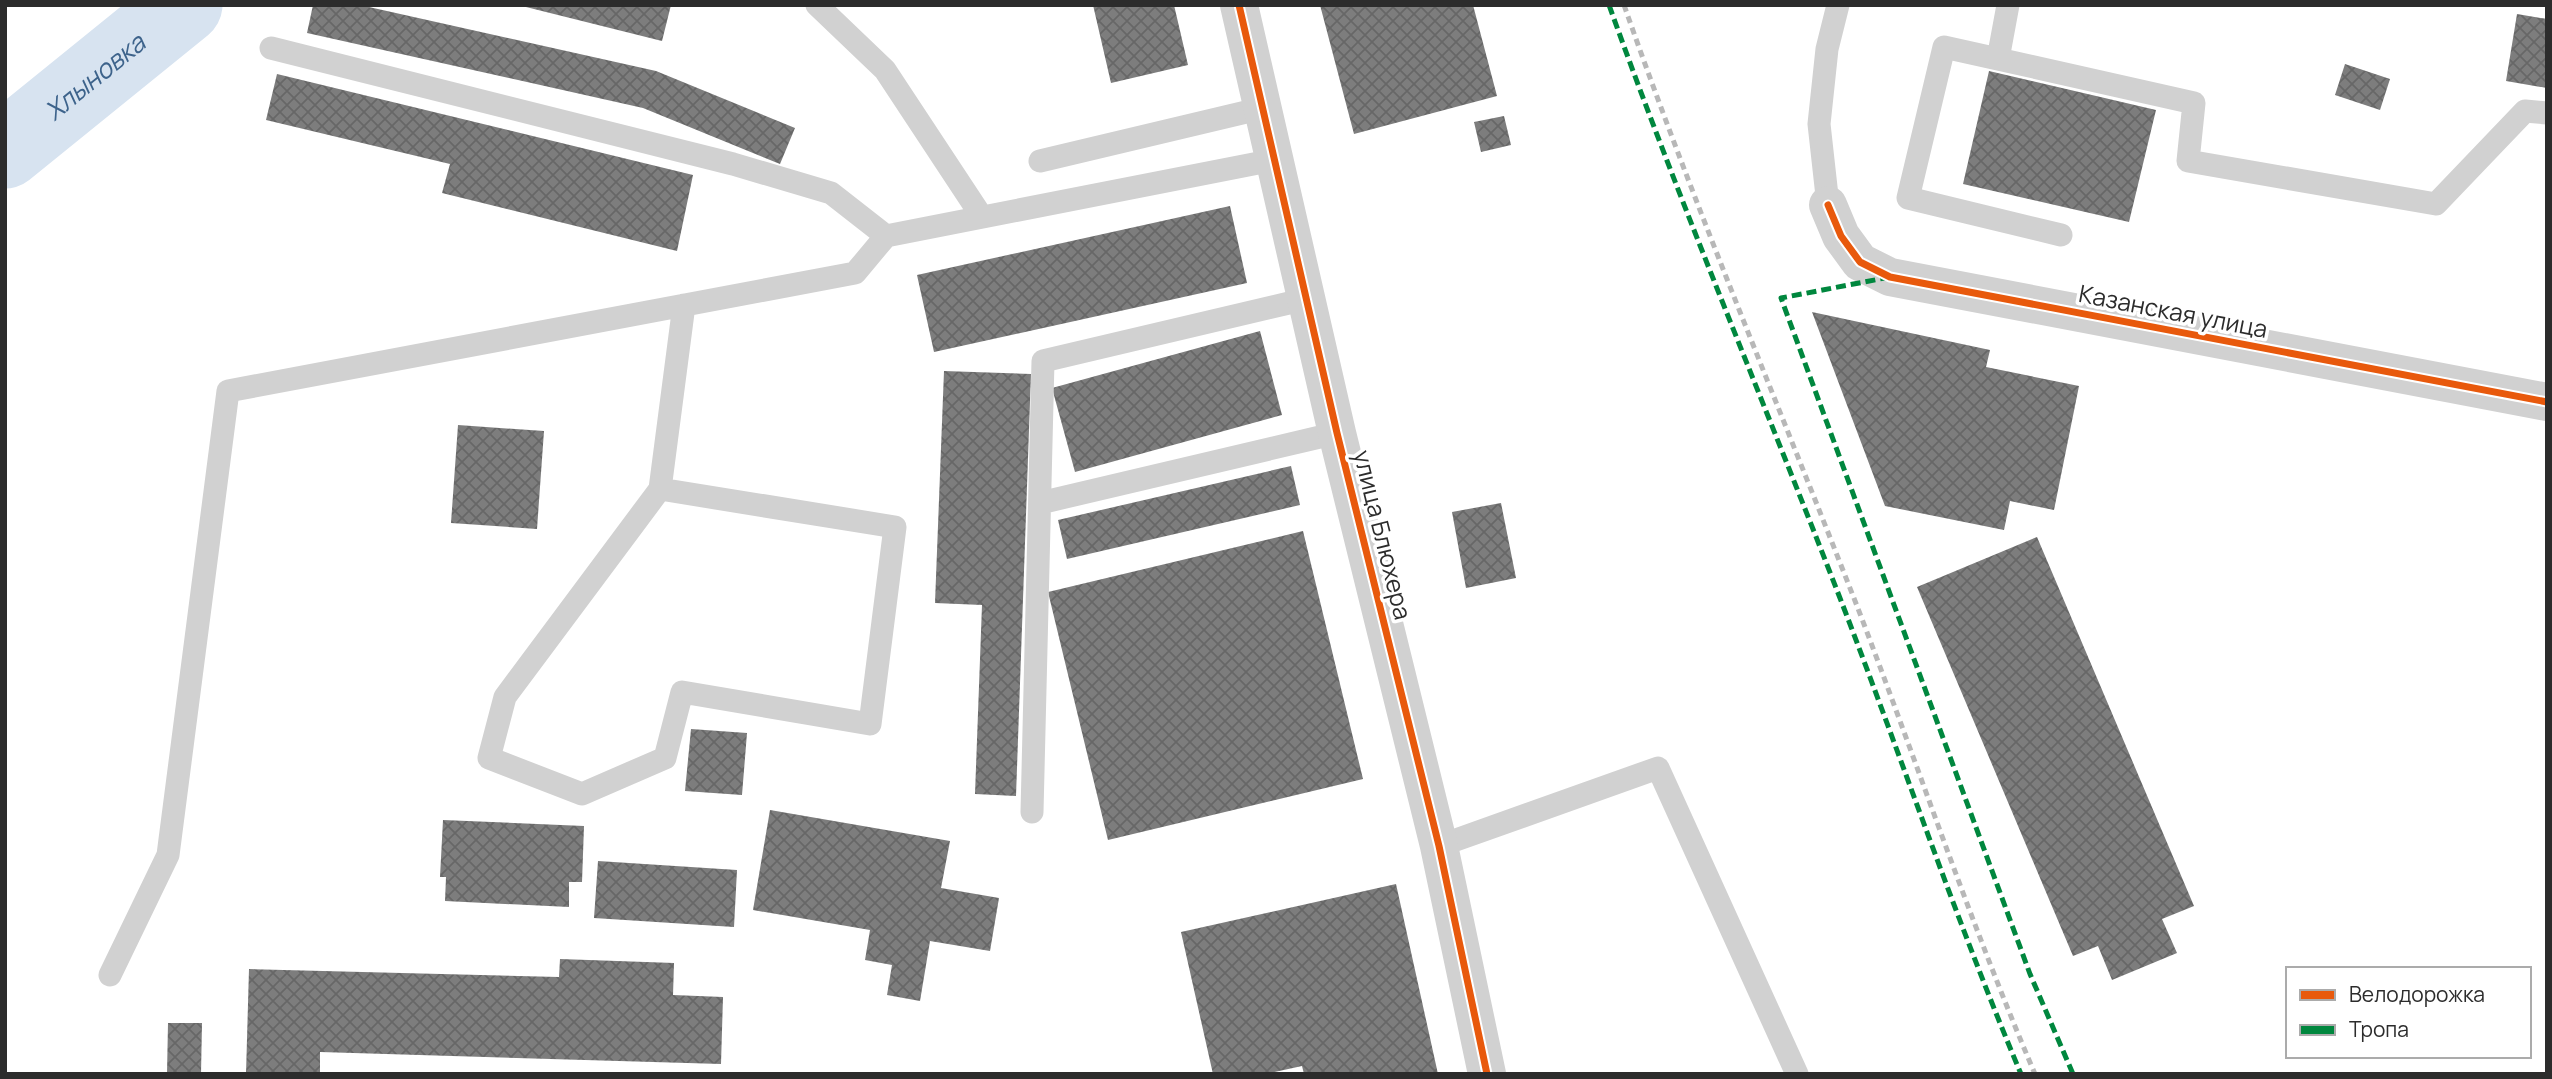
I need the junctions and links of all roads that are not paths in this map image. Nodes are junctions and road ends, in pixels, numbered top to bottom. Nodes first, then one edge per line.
1 (817, 5) edge
2 (1239, 5) edge
3 (1838, 5) edge
4 (2008, 5) edge
5 (271, 48) dead end
6 (1998, 59) junction
7 (1263, 108) junction
8 (2547, 113) edge
9 (1274, 160) junction
10 (1040, 161) dead end
11 (1828, 205) joint
12 (982, 217) junction
13 (2061, 235) dead end
14 (886, 236) junction
15 (1306, 299) junction
16 (684, 305) junction
17 (2547, 402) edge
18 (1337, 433) junction
19 (660, 489) junction
20 (1040, 503) junction
21 (1032, 813) dead end
22 (1439, 846) junction
23 (110, 975) dead end
24 (1487, 1074) edge
25 (1797, 1074) edge

1 - 12 lane
2 - 7 street, улица Блюхера
3 - 11 lane
4 - 6 lane
5 - 14 lane
6 - 8 lane
6 - 13 lane
7 - 9 street, улица Блюхера
7 - 10 lane
9 - 12 lane
9 - 15 street, улица Блюхера
11 - 17 street, Казанская улица
12 - 14 lane
14 - 16 lane
15 - 18 street, улица Блюхера
15 - 20 lane
16 - 19 lane
16 - 23 lane
18 - 20 lane
18 - 22 street, улица Блюхера
19 - 19 lane
20 - 21 lane
22 - 24 street, улица Блюхера
22 - 25 lane

